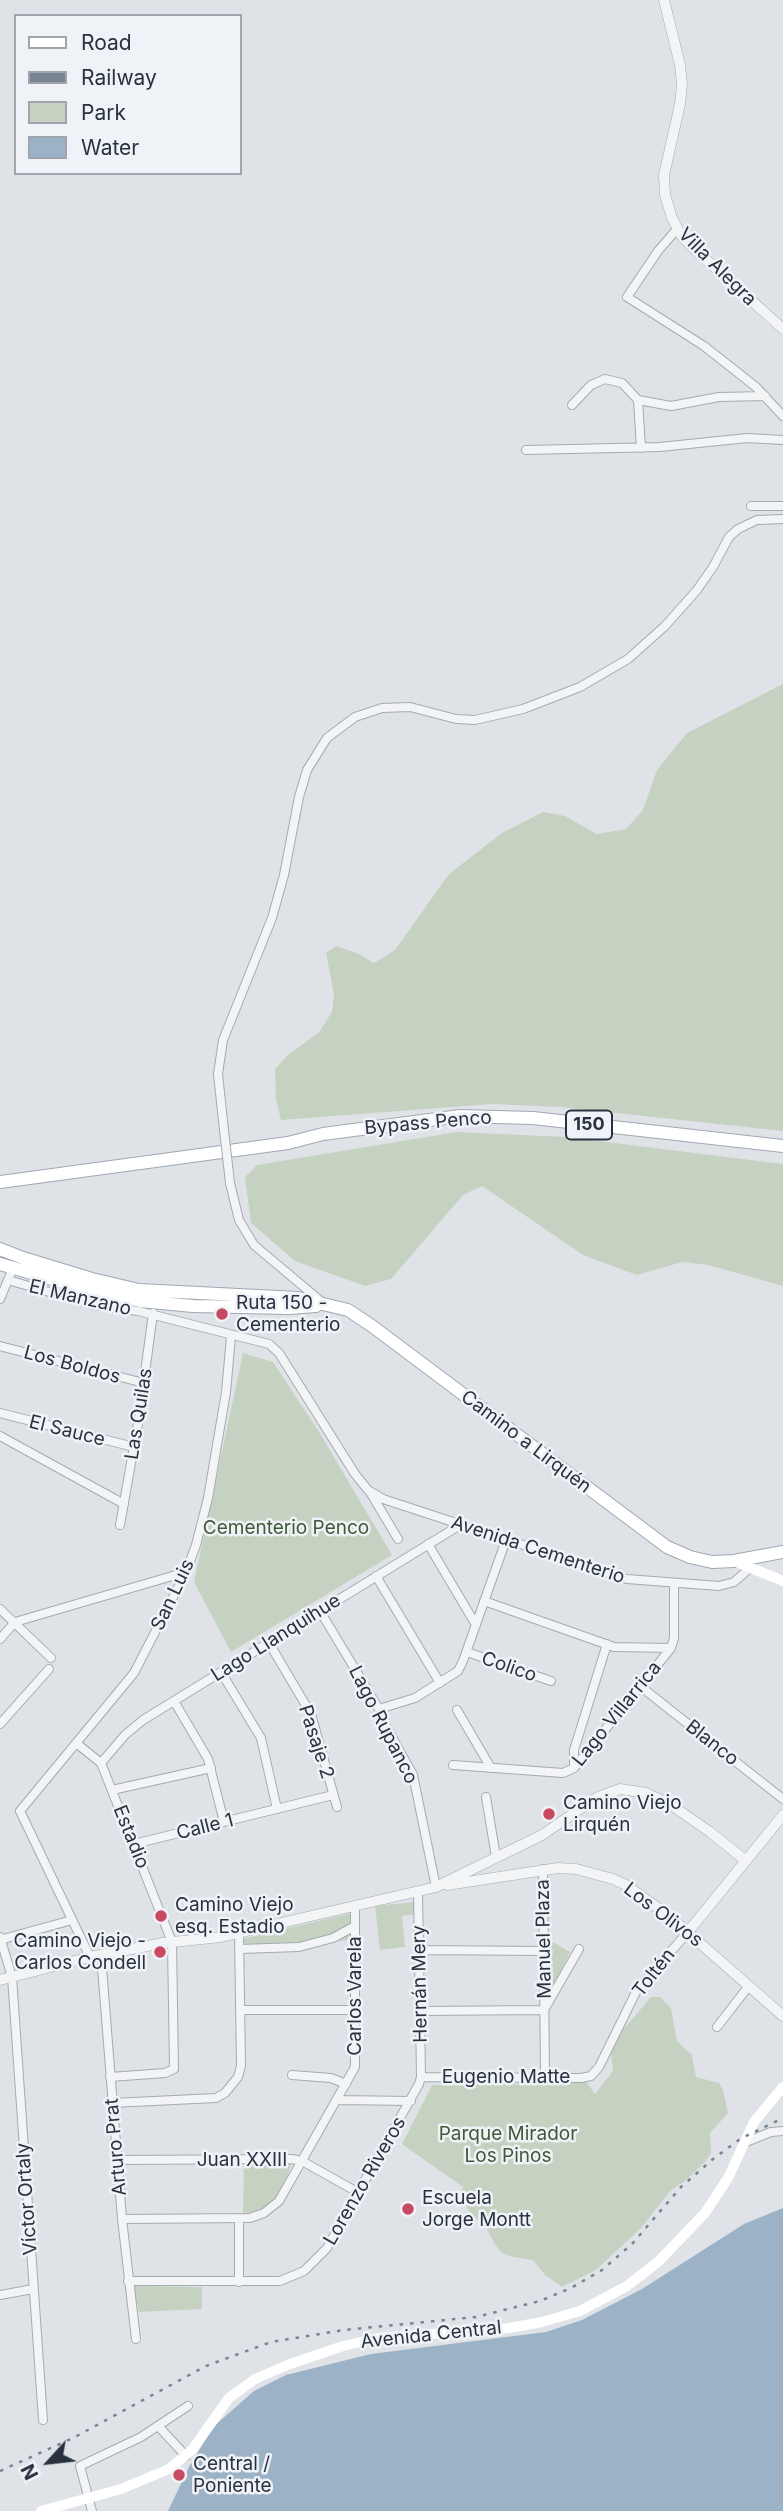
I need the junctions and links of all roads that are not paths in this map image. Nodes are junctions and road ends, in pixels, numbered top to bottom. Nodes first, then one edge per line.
1 (664, 0) edge
2 (677, 229) junction
3 (783, 329) edge
4 (765, 396) junction
5 (638, 400) junction
6 (572, 405) dead end
7 (783, 416) edge
8 (783, 440) edge
9 (641, 448) junction
10 (526, 450) dead end
11 (751, 506) dead end
12 (783, 506) edge
13 (783, 519) edge
14 (323, 1134) junction
15 (783, 1146) edge
16 (0, 1175) edge
17 (0, 1182) edge
18 (0, 1249) edge
19 (0, 1264) edge
20 (11, 1274) junction
21 (0, 1299) edge
22 (324, 1304) junction
23 (154, 1309) junction
24 (232, 1336) junction
25 (0, 1346) edge
26 (144, 1383) junction
27 (0, 1413) edge
28 (0, 1436) edge
29 (134, 1447) junction
30 (368, 1490) junction
31 (124, 1504) junction
32 (460, 1524) junction
33 (120, 1525) dead end
34 (398, 1539) dead end
35 (506, 1540) junction
36 (428, 1544) junction
37 (783, 1552) edge
38 (734, 1562) junction
39 (750, 1567) junction
40 (186, 1573) junction
41 (376, 1577) junction
42 (783, 1581) edge
43 (674, 1584) junction
44 (484, 1601) junction
45 (0, 1608) edge
46 (320, 1611) junction
47 (15, 1622) junction
48 (476, 1625) junction
49 (0, 1639) edge
50 (269, 1643) junction
51 (607, 1644) junction
52 (670, 1648) junction
53 (467, 1652) junction
54 (51, 1658) dead end
55 (49, 1670) dead end
56 (221, 1672) junction
57 (551, 1681) dead end
58 (440, 1683) junction
59 (640, 1686) junction
60 (174, 1701) junction
61 (0, 1709) edge
62 (379, 1709) junction
63 (457, 1710) dead end
64 (7, 1716) junction
65 (0, 1724) edge
66 (76, 1743) junction
67 (101, 1763) junction
68 (453, 1766) dead end
69 (211, 1768) junction
70 (491, 1768) junction
71 (575, 1768) junction
72 (112, 1790) junction
73 (333, 1795) junction
74 (485, 1797) dead end
75 (783, 1799) edge
76 (337, 1807) dead end
77 (277, 1809) junction
78 (783, 1815) edge
79 (224, 1822) junction
80 (134, 1844) junction
81 (492, 1859) junction
82 (745, 1860) junction
83 (543, 1869) junction
84 (494, 1876) junction
85 (436, 1887) junction
86 (418, 1891) junction
87 (355, 1906) junction
88 (72, 1920) junction
89 (355, 1926) junction
90 (688, 1932) junction
91 (239, 1933) junction
92 (0, 1939) edge
93 (172, 1942) junction
94 (579, 1949) dead end
95 (240, 1950) junction
96 (420, 1950) junction
97 (544, 1951) junction
98 (96, 1956) junction
99 (12, 1977) junction
100 (0, 1980) edge
101 (748, 1987) junction
102 (240, 2010) junction
103 (355, 2010) junction
104 (544, 2010) junction
105 (420, 2011) junction
106 (783, 2017) edge
107 (717, 2027) dead end
108 (292, 2075) dead end
109 (591, 2076) joint
110 (110, 2077) junction
111 (421, 2077) junction
112 (545, 2077) junction
113 (346, 2084) junction
114 (783, 2087) edge
115 (338, 2100) junction
116 (411, 2101) junction
117 (112, 2103) junction
118 (783, 2131) edge
119 (747, 2138) junction
120 (116, 2160) junction
121 (302, 2161) junction
122 (359, 2193) junction
123 (122, 2218) junction
124 (239, 2218) junction
125 (128, 2281) junction
126 (239, 2282) junction
127 (33, 2289) junction
128 (0, 2295) edge
129 (136, 2339) dead end
130 (188, 2406) dead end
131 (43, 2420) dead end
132 (159, 2427) junction
133 (186, 2456) junction
134 (90, 2505) edge
135 (41, 2511) edge

1 - 2 street, Villa Alegra
2 - 3 street, Villa Alegra
2 - 4 street
4 - 5 street
4 - 7 street
5 - 6 street
5 - 9 street
8 - 9 street
9 - 10 street
11 - 12 street
13 - 22 street, bridge
14 - 15 main road, Bypass Penco / 150
14 - 16 main road, Bypass Penco / 150
14 - 17 main road, Bypass Penco / 150
18 - 22 main road, Camino a Lirquén
19 - 20 main road, Camino a Lirquén
20 - 21 street, El Manzano
20 - 23 main road, Camino a Lirquén
22 - 23 main road, Camino a Lirquén
22 - 38 main road, Camino a Lirquén
23 - 24 street
23 - 26 street, Las Quilas
24 - 30 street
24 - 40 street, San Luis
25 - 26 street, Los Boldos
26 - 29 street, Las Quilas
27 - 29 street, El Sauce
28 - 31 street
29 - 31 street, Las Quilas
30 - 32 street, Avenida Cementerio
30 - 34 street
31 - 33 street, Las Quilas
32 - 35 street, Avenida Cementerio
32 - 36 street, Lago Llanquihue
35 - 43 street, Avenida Cementerio
35 - 44 street
36 - 41 street, Lago Llanquihue
36 - 48 street
37 - 38 main road, Camino a Lirquén
38 - 39 main road
39 - 42 main road
39 - 43 street, Avenida Cementerio
40 - 47 street
40 - 66 street, San Luis
41 - 46 street, Lago Llanquihue
41 - 58 street
43 - 52 street, Lago Villarrica
44 - 48 street
44 - 51 street
45 - 47 street
46 - 50 street, Lago Llanquihue
46 - 62 street, Lago Rupanco
47 - 49 street
47 - 54 street
48 - 53 street
50 - 56 street, Lago Llanquihue
50 - 73 street, Pasaje 2
51 - 52 street
51 - 71 street
52 - 59 street, Lago Villarrica
53 - 57 street, Colico
53 - 58 street
55 - 64 street
56 - 60 street, Lago Llanquihue
56 - 77 street
58 - 62 street
59 - 71 street, Lago Villarrica
59 - 75 street, Blanco
60 - 67 street, Lago Llanquihue
60 - 69 street
61 - 64 street
62 - 85 street, Lago Rupanco
63 - 70 street
64 - 65 street
66 - 67 street, Estadio
66 - 88 street, San Luis
67 - 72 street, Estadio
68 - 70 street, Lago Villarrica
69 - 72 street
69 - 79 street
70 - 71 street, Lago Villarrica
72 - 80 street, Estadio
73 - 76 street, Pasaje 2
73 - 77 street, Calle 1
74 - 81 street
77 - 79 street, Calle 1
78 - 82 street, Toltén
79 - 80 street, Calle 1
80 - 93 street, Estadio
81 - 82 street
81 - 84 street
81 - 85 street
82 - 90 street, Toltén
83 - 84 street, Los Olivos
83 - 90 street, Los Olivos
83 - 97 street, Manuel Plaza
84 - 85 street, Los Olivos
85 - 86 street
86 - 87 street
86 - 96 street, Hernán Mery
87 - 89 street, Carlos Varela
87 - 91 street
88 - 92 street
88 - 98 street
89 - 95 street
89 - 103 street, Carlos Varela
90 - 101 street, Los Olivos
90 - 109 street, Toltén
91 - 93 street
91 - 95 street
92 - 99 street, Víctor Ortaly
93 - 98 street
93 - 110 street
94 - 104 street, Manuel Plaza
95 - 102 street
96 - 97 street
96 - 105 street, Hernán Mery
97 - 104 street, Manuel Plaza
98 - 99 street
98 - 110 street, Arturo Prat
99 - 100 street
99 - 127 street, Víctor Ortaly
101 - 106 street, Los Olivos
101 - 107 street
102 - 103 street
102 - 117 street
103 - 113 street, Carlos Varela
104 - 105 street
104 - 112 street, Manuel Plaza
105 - 111 street, Hernán Mery
108 - 113 street
109 - 112 street, Eugenio Matte
110 - 117 street, Arturo Prat
111 - 112 street, Eugenio Matte
111 - 116 street, Lorenzo Riveros
113 - 115 street, Carlos Varela
114 - 119 main road, Avenida Central
115 - 116 street
115 - 121 street, Carlos Varela
116 - 122 street, Lorenzo Riveros
117 - 120 street, Arturo Prat
118 - 119 street
119 - 133 main road, Avenida Central
120 - 121 street, Juan XXIII
120 - 123 street, Arturo Prat
121 - 122 street, Juan XXIII
121 - 124 street, Carlos Varela
122 - 126 street, Lorenzo Riveros
123 - 124 street, Carlos Varela
123 - 125 street, Arturo Prat
124 - 126 street
125 - 126 street, Lorenzo Riveros
125 - 129 street, Arturo Prat
127 - 128 street
127 - 131 street, Víctor Ortaly
130 - 132 street
132 - 133 street
132 - 134 street
133 - 134 main road, Avenida Central
134 - 135 main road, Avenida Central

